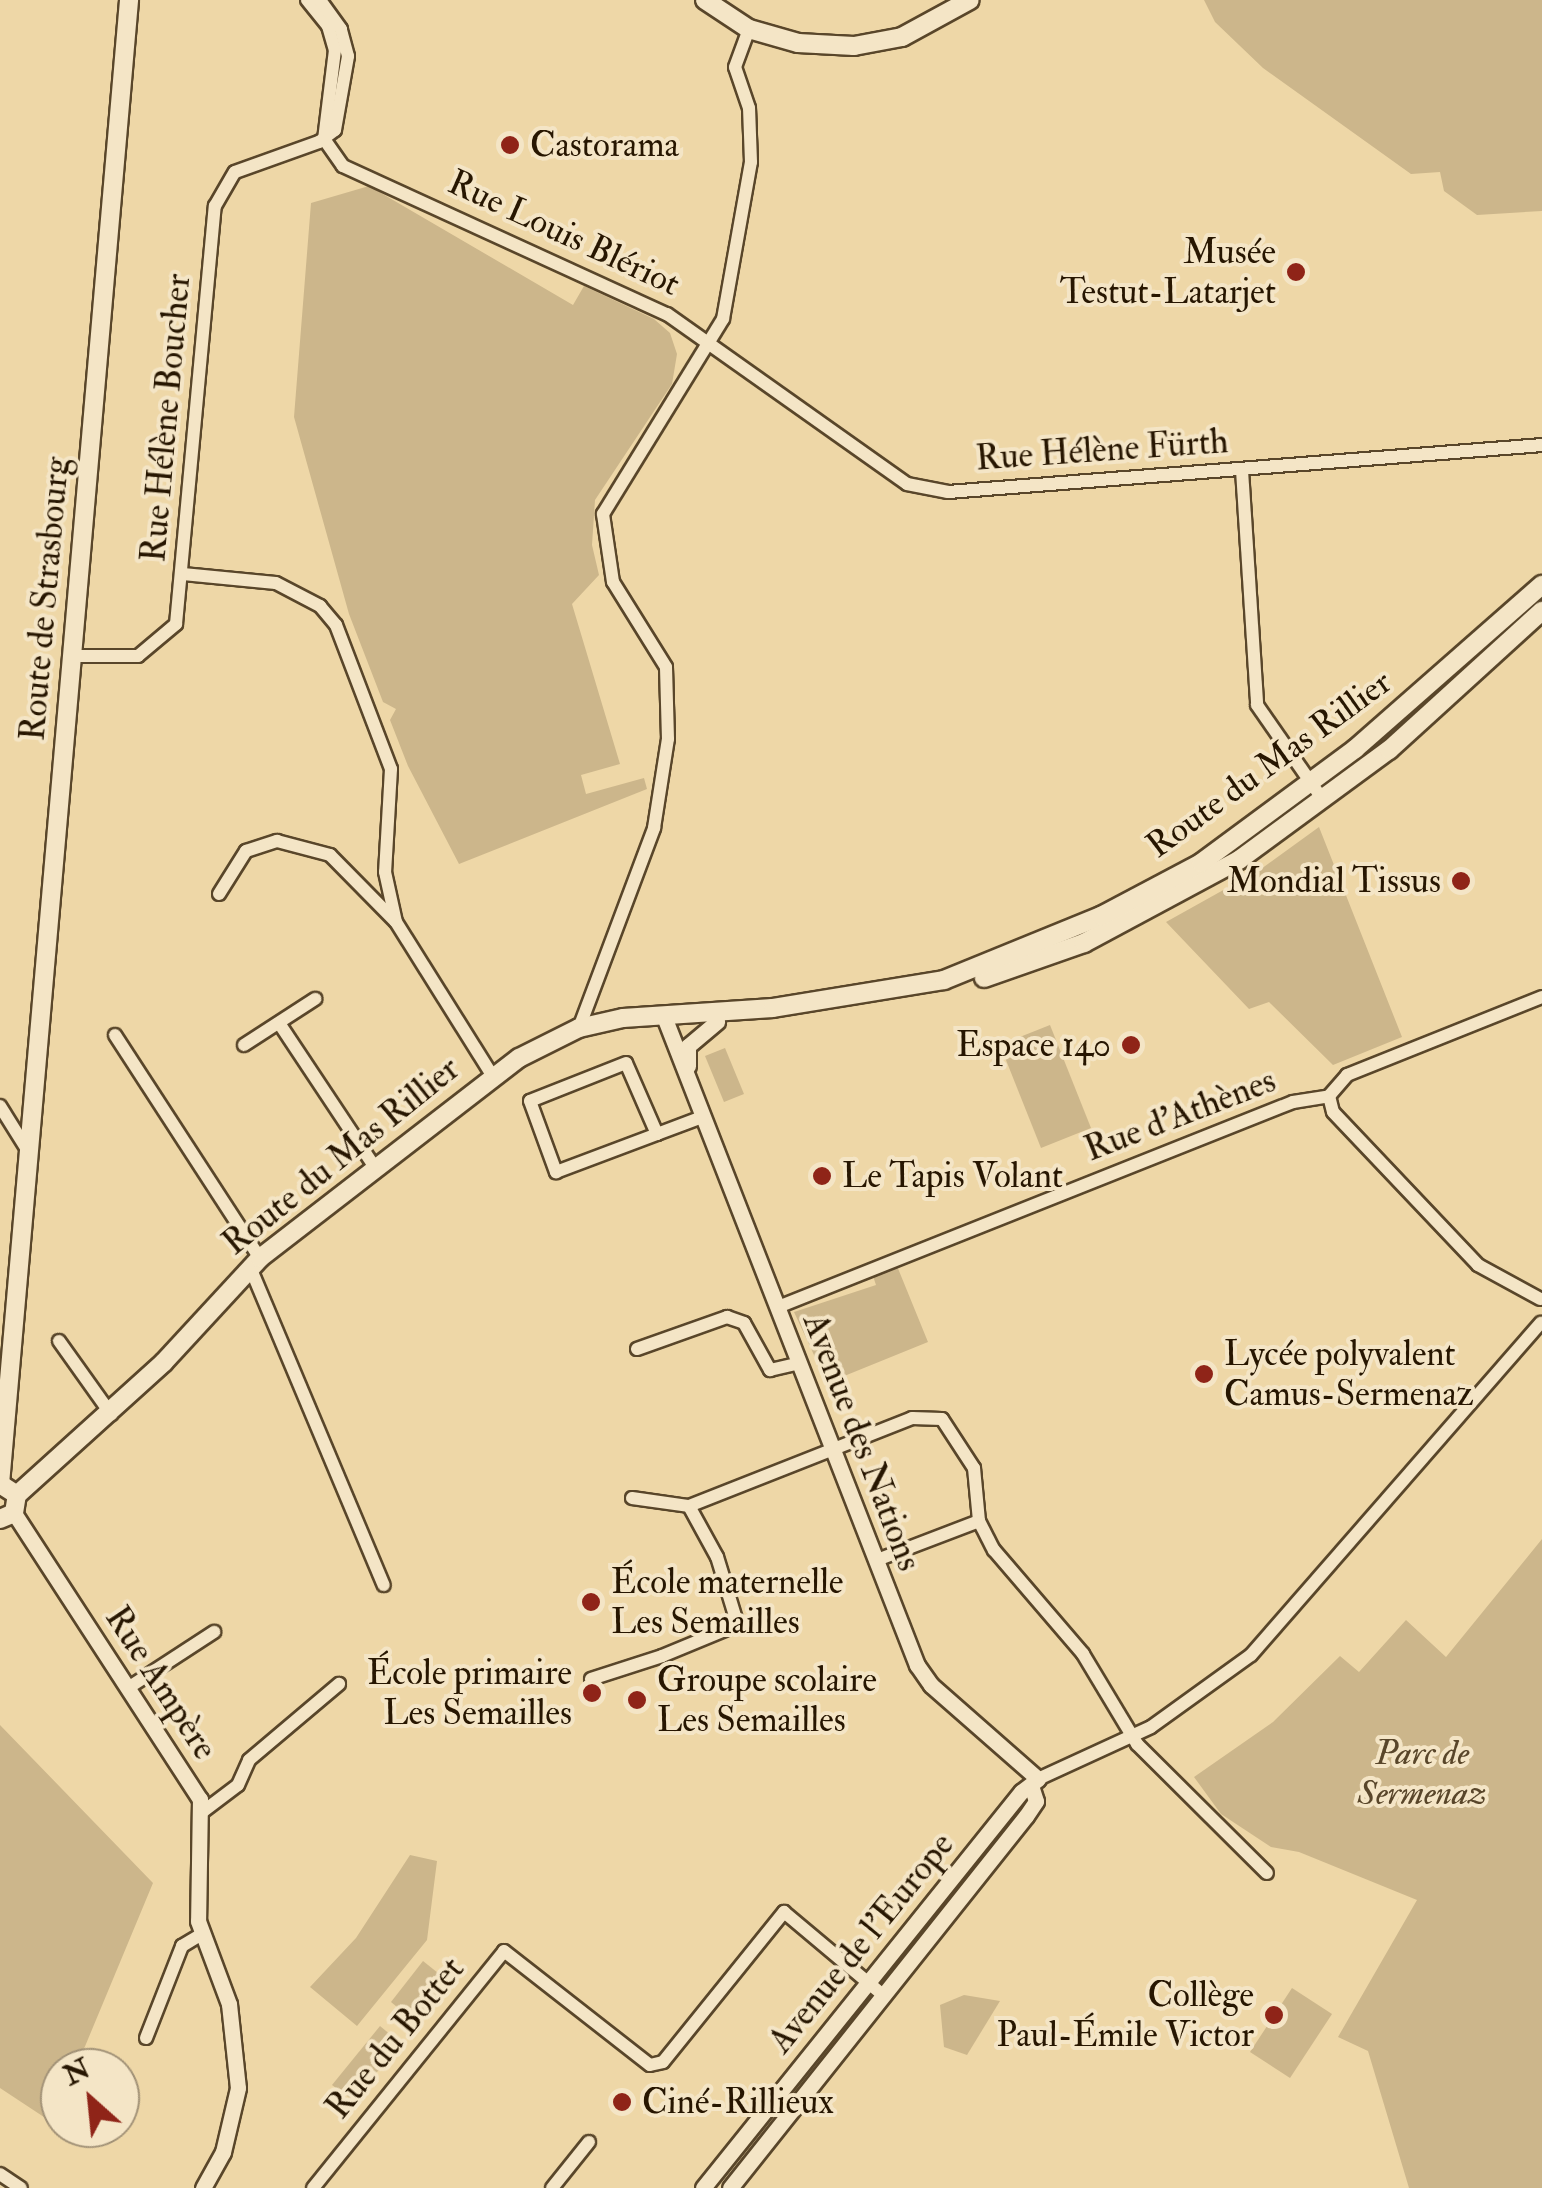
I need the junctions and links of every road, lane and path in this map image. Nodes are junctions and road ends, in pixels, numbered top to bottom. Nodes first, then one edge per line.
1 (308, 0) edge
2 (320, 0) edge
3 (705, 0) edge
4 (970, 0) edge
5 (127, 6) edge
6 (750, 29) junction
7 (332, 121) junction
8 (324, 138) junction
9 (295, 150) junction
10 (335, 160) junction
11 (713, 341) junction
12 (1542, 445) edge
13 (1242, 470) junction
14 (183, 574) junction
15 (1542, 586) edge
16 (1542, 611) edge
17 (75, 656) junction
18 (1309, 783) junction
19 (1323, 800) junction
20 (218, 894) dead end
21 (396, 922) junction
22 (1542, 998) edge
23 (315, 999) dead end
24 (664, 1019) junction
25 (279, 1022) junction
26 (717, 1022) junction
27 (588, 1026) junction
28 (115, 1035) dead end
29 (244, 1045) dead end
30 (492, 1076) junction
31 (691, 1084) junction
32 (1329, 1096) junction
33 (0, 1106) edge
34 (702, 1116) junction
35 (657, 1134) junction
36 (32, 1156) junction
37 (374, 1166) junction
38 (255, 1262) junction
39 (1541, 1298) edge
40 (778, 1307) junction
41 (1542, 1324) edge
42 (9, 1327) edge
43 (59, 1341) dead end
44 (637, 1350) dead end
45 (800, 1363) junction
46 (111, 1414) junction
47 (833, 1448) junction
48 (0, 1484) edge
49 (632, 1498) dead end
50 (689, 1506) junction
51 (10, 1509) edge
52 (979, 1520) junction
53 (877, 1560) junction
54 (384, 1584) dead end
55 (214, 1632) dead end
56 (591, 1679) dead end
57 (339, 1684) dead end
58 (128, 1688) junction
59 (1135, 1736) junction
60 (1035, 1784) junction
61 (201, 1814) junction
62 (1267, 1874) dead end
63 (202, 1934) junction
64 (868, 1983) junction
65 (883, 1995) junction
66 (146, 2038) dead end
67 (589, 2142) dead end
68 (0, 2174) edge
69 (21, 2188) edge
70 (203, 2188) edge
71 (313, 2188) edge
72 (552, 2188) edge
73 (703, 2188) edge
74 (730, 2188) edge

1 - 7 street
2 - 7 street
3 - 6 main road
4 - 6 main road
5 - 17 main road, Route de Strasbourg
6 - 11 street
7 - 8 street
7 - 9 street
8 - 9 street, Rue Hélène Boucher
8 - 10 street
9 - 10 street, Rue Louis Blériot
9 - 14 street, Rue Hélène Boucher
10 - 11 street, Rue Louis Blériot
11 - 13 street, Rue Hélène Fürth
11 - 27 street
12 - 13 street, Rue Hélène Fürth
13 - 18 street
14 - 17 street, Rue Hélène Boucher
14 - 21 street
15 - 18 main road, Route du Mas Rillier
16 - 19 main road, Route du Mas Rillier
17 - 36 main road, Route de Strasbourg
18 - 19 street
18 - 24 main road, Route du Mas Rillier
19 - 26 main road, Route du Mas Rillier
20 - 21 street
21 - 30 street
22 - 32 street
23 - 25 street
24 - 26 main road, Route du Mas Rillier
24 - 27 main road, Route du Mas Rillier
24 - 31 street, Avenue des Nations
25 - 29 street
25 - 37 street
26 - 31 street, Avenue des Nations
27 - 30 main road, Route du Mas Rillier
28 - 38 street
30 - 37 main road, Route du Mas Rillier
31 - 34 street, Avenue des Nations
32 - 39 street, Rue d'Athènes
32 - 40 street, Rue d'Athènes
33 - 36 street
34 - 35 street
34 - 40 street, Avenue des Nations
35 - 35 street
36 - 42 main road, Route de Strasbourg
37 - 38 main road, Route du Mas Rillier
38 - 46 main road, Route du Mas Rillier
38 - 54 street
39 - 41 street
40 - 45 street, Avenue des Nations
41 - 59 street, Avenue de l'Europe
42 - 48 main road, Route de Strasbourg
43 - 46 street
44 - 45 street
45 - 47 street, Avenue des Nations
46 - 51 main road, Route du Mas Rillier
47 - 50 street
47 - 52 street
47 - 53 street, Avenue des Nations
48 - 51 main road
49 - 50 street
50 - 56 street
51 - 58 street, Rue Ampère
52 - 53 street
52 - 59 street
53 - 60 street, Avenue des Nations
55 - 58 street
57 - 61 street
58 - 61 street, Rue Ampère
59 - 60 street, Avenue de l'Europe
59 - 62 street
60 - 64 street, Avenue de l'Europe
60 - 65 street, Avenue de l'Europe
61 - 63 street, Rue Ampère
63 - 66 street
63 - 70 street, Rue Ampère
64 - 65 street
64 - 71 street, Rue du Bottet
64 - 73 street, Avenue de l'Europe
65 - 74 street, Avenue de l'Europe
67 - 72 street
68 - 69 street

